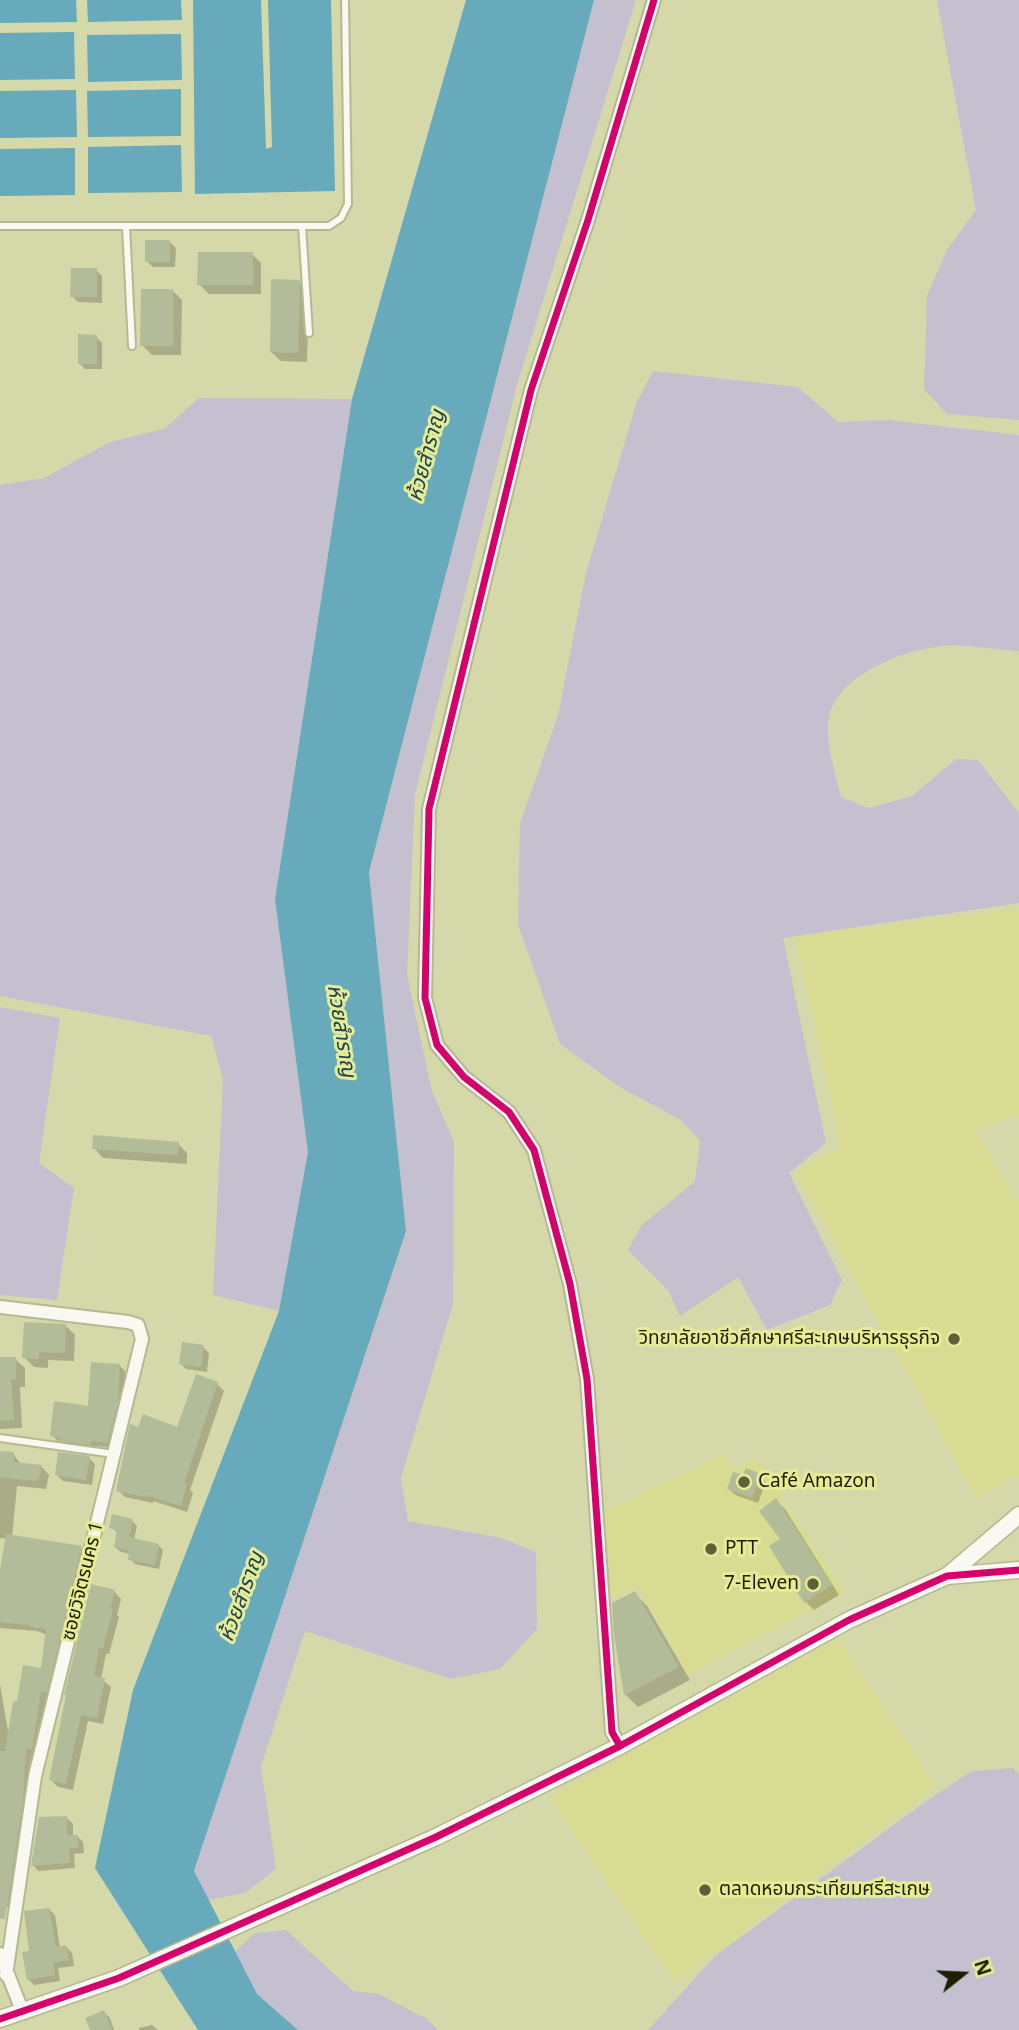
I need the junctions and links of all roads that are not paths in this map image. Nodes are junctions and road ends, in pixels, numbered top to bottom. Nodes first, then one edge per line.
1 (345, 0) edge
2 (654, 0) edge
3 (0, 226) edge
4 (126, 226) junction
5 (302, 226) junction
6 (309, 333) dead end
7 (132, 346) dead end
8 (0, 1307) edge
9 (0, 1438) edge
10 (114, 1454) junction
11 (1019, 1515) edge
12 (1019, 1570) edge
13 (947, 1576) junction
14 (620, 1746) junction
15 (0, 1955) edge
16 (6, 1975) junction
17 (23, 2012) junction
18 (0, 2019) edge

1 - 5 lane
2 - 14 street
3 - 4 lane
4 - 5 lane
4 - 7 lane
5 - 6 lane
8 - 10 street, ซอยวิจิตรนคร 1
9 - 10 lane
10 - 16 street, ซอยวิจิตรนคร 1
11 - 13 street
12 - 13 street
13 - 14 street
14 - 17 street
15 - 16 street
16 - 17 street
17 - 18 street

